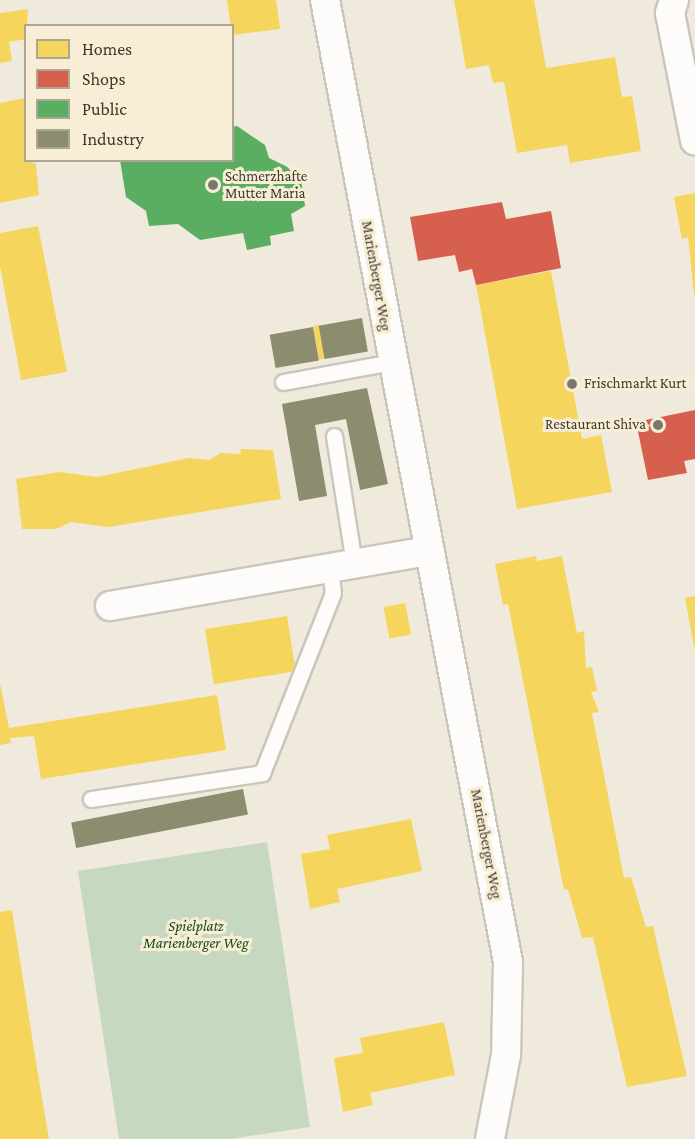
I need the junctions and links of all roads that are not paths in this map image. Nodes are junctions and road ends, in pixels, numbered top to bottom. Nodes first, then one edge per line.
1 (325, 0) edge
2 (674, 0) edge
3 (695, 141) edge
4 (392, 362) junction
5 (283, 382) dead end
6 (334, 436) dead end
7 (427, 551) junction
8 (342, 566) junction
9 (110, 606) dead end
10 (91, 799) dead end
11 (490, 1139) edge

1 - 4 street, Marienberger Weg
2 - 3 street
4 - 5 lane
4 - 7 street, Marienberger Weg
6 - 8 lane
7 - 8 street
7 - 11 street, Marienberger Weg
8 - 9 street
8 - 10 lane

